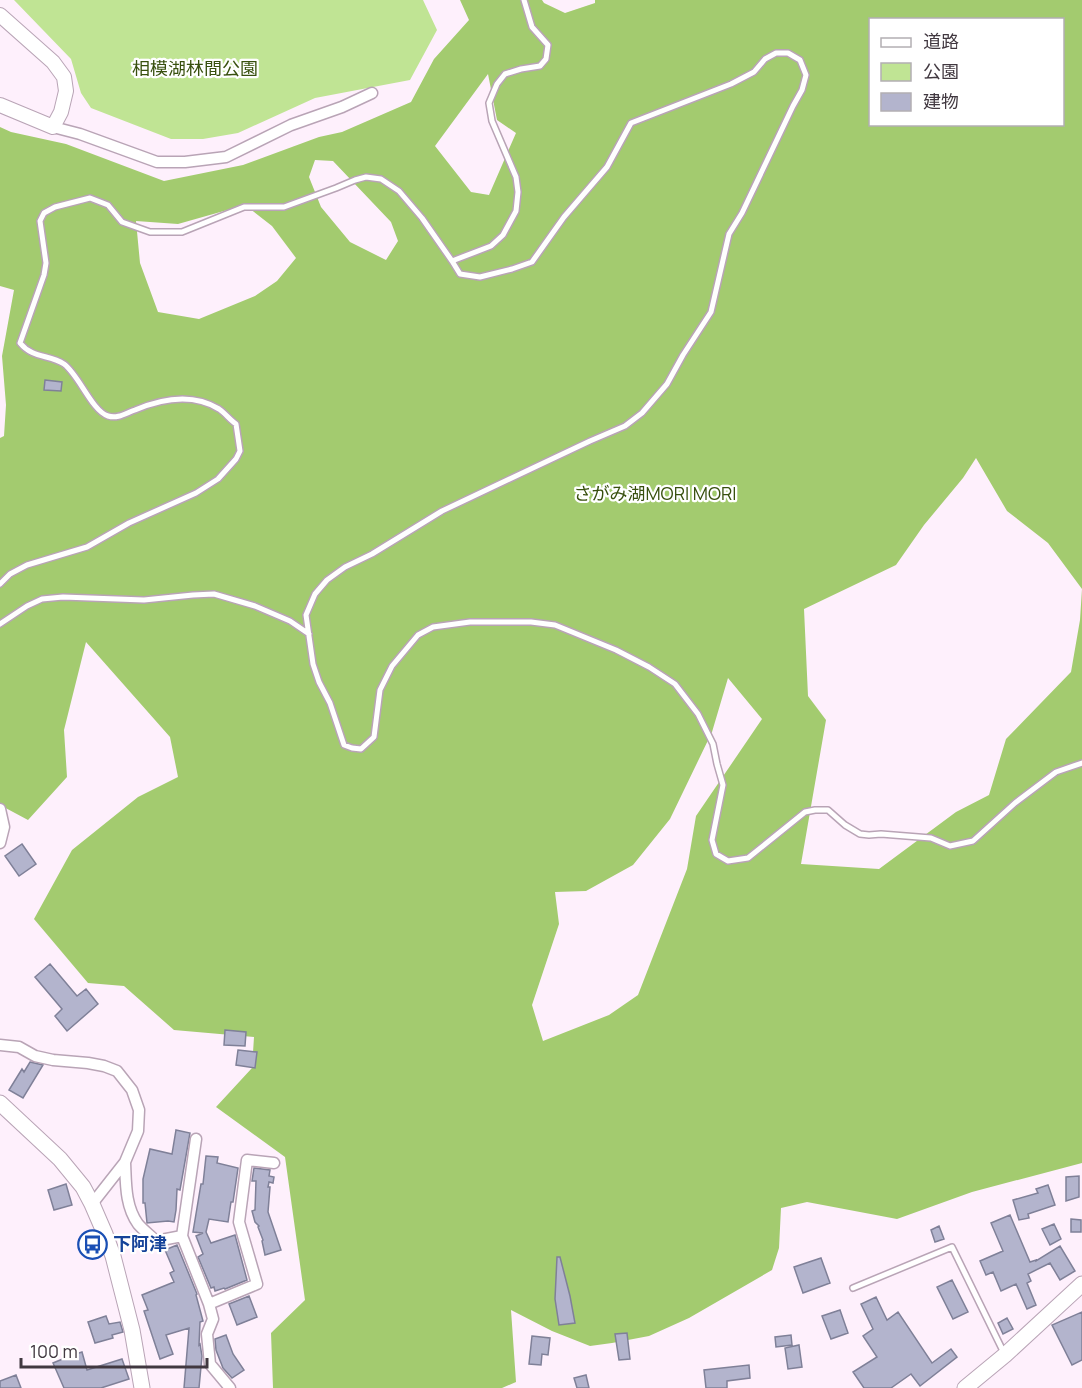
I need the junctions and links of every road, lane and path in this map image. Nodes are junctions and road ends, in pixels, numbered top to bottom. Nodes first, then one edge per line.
1 (524, 0) edge
2 (0, 15) edge
3 (372, 93) dead end
4 (0, 105) edge
5 (53, 127) junction
6 (452, 261) junction
7 (0, 584) edge
8 (0, 624) edge
9 (309, 634) junction
10 (1082, 763) edge
11 (0, 809) edge
12 (0, 843) edge
13 (0, 1045) edge
14 (0, 1103) edge
15 (196, 1139) dead end
16 (125, 1162) junction
17 (274, 1163) dead end
18 (92, 1204) junction
19 (182, 1236) junction
20 (1082, 1284) edge
21 (853, 1288) dead end
22 (209, 1304) junction
23 (1005, 1355) junction
24 (142, 1388) edge
25 (230, 1388) edge
26 (965, 1388) edge

1 - 6 lane
2 - 5 street
3 - 5 street
4 - 5 street
6 - 7 lane
6 - 9 lane
8 - 9 lane
9 - 10 lane
11 - 12 street
13 - 16 street
14 - 18 main road
15 - 19 street
16 - 18 street
16 - 19 street
17 - 22 street
18 - 24 main road
19 - 22 street
20 - 23 main road
21 - 23 lane
22 - 25 street
23 - 26 main road

